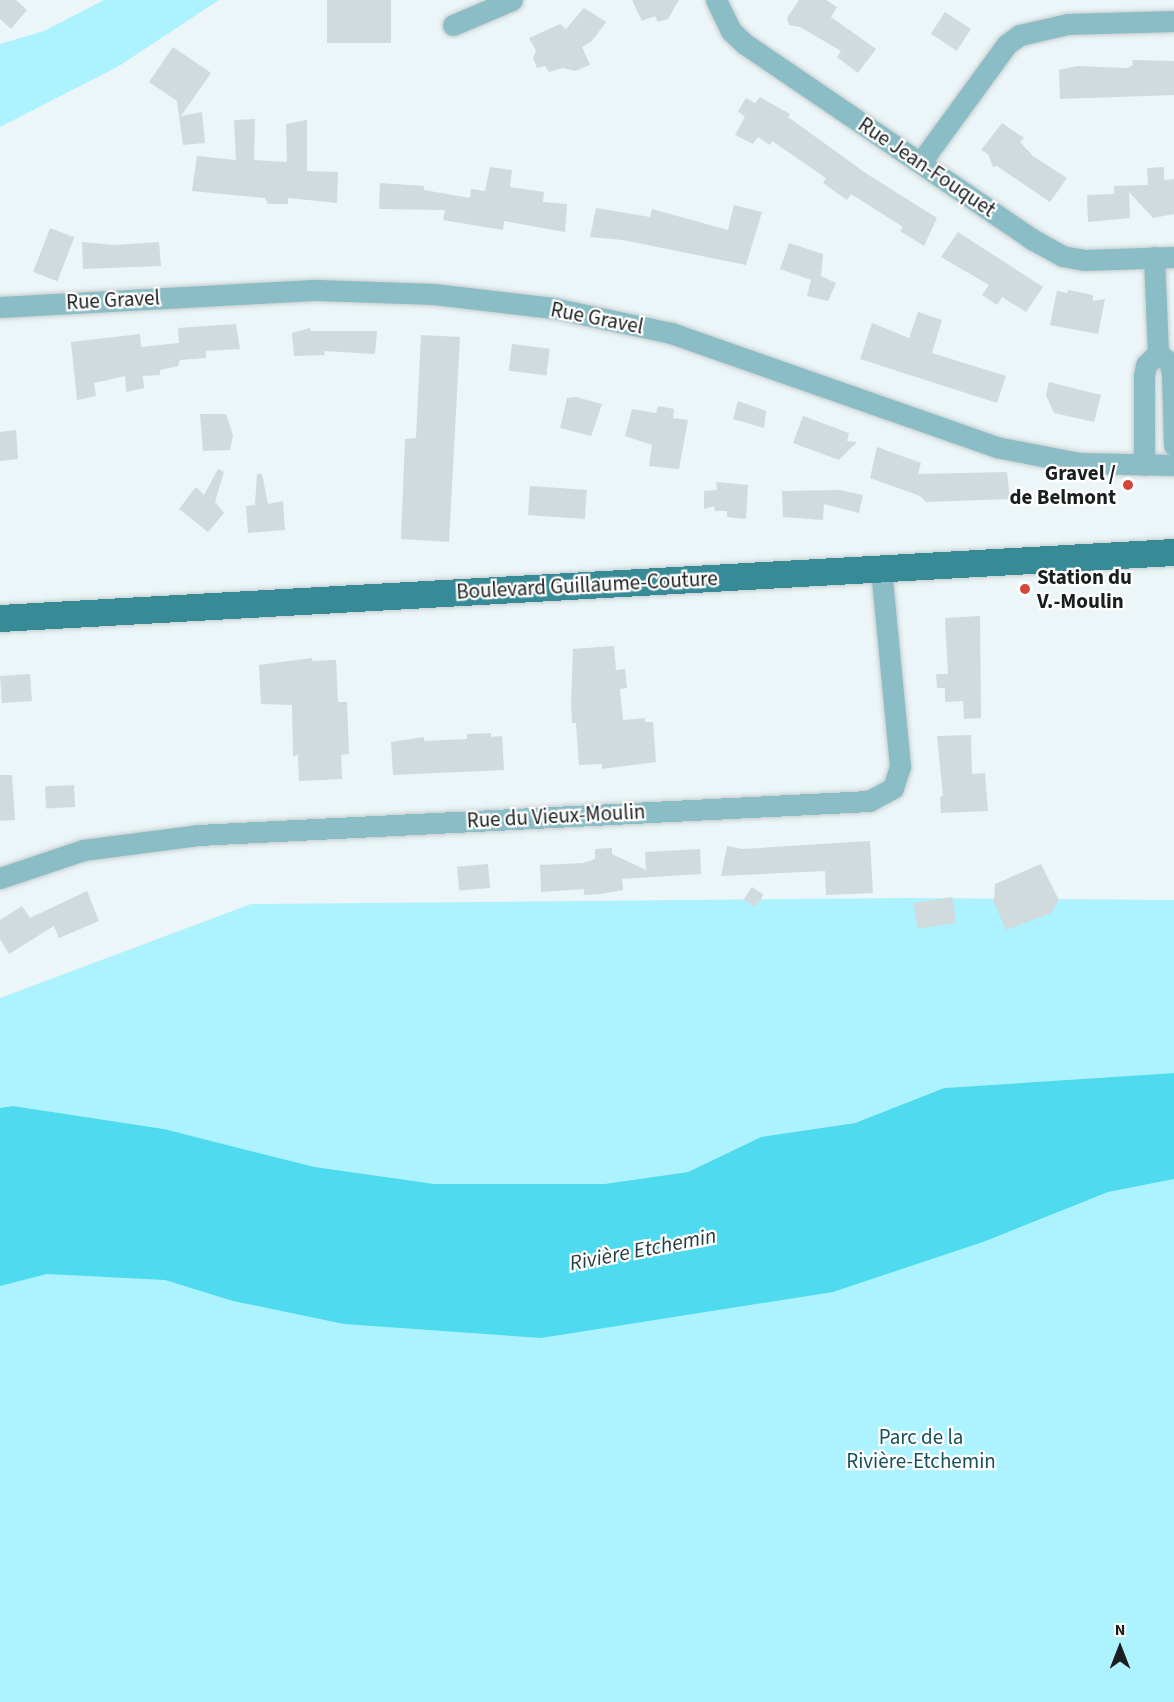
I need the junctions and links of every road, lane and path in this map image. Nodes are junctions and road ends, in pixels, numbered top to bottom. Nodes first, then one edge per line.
1 (512, 0) edge
2 (716, 0) edge
3 (1174, 21) edge
4 (453, 26) dead end
5 (921, 162) junction
6 (1164, 257) edge
7 (0, 307) edge
8 (1158, 353) junction
9 (1174, 445) edge
10 (1144, 465) junction
11 (1174, 465) edge
12 (1174, 552) edge
13 (881, 568) junction
14 (0, 618) edge
15 (0, 878) edge

1 - 4 street
2 - 5 street, Rue Jean-Fouquet
3 - 5 street
5 - 6 street, Rue Jean-Fouquet
6 - 8 street
7 - 10 street, Rue Gravel
8 - 9 street
8 - 10 street
10 - 11 street, Rue Gravel
12 - 13 main road, Boulevard Guillaume-Couture
13 - 14 main road, Boulevard Guillaume-Couture
13 - 15 street, Rue du Vieux-Moulin

